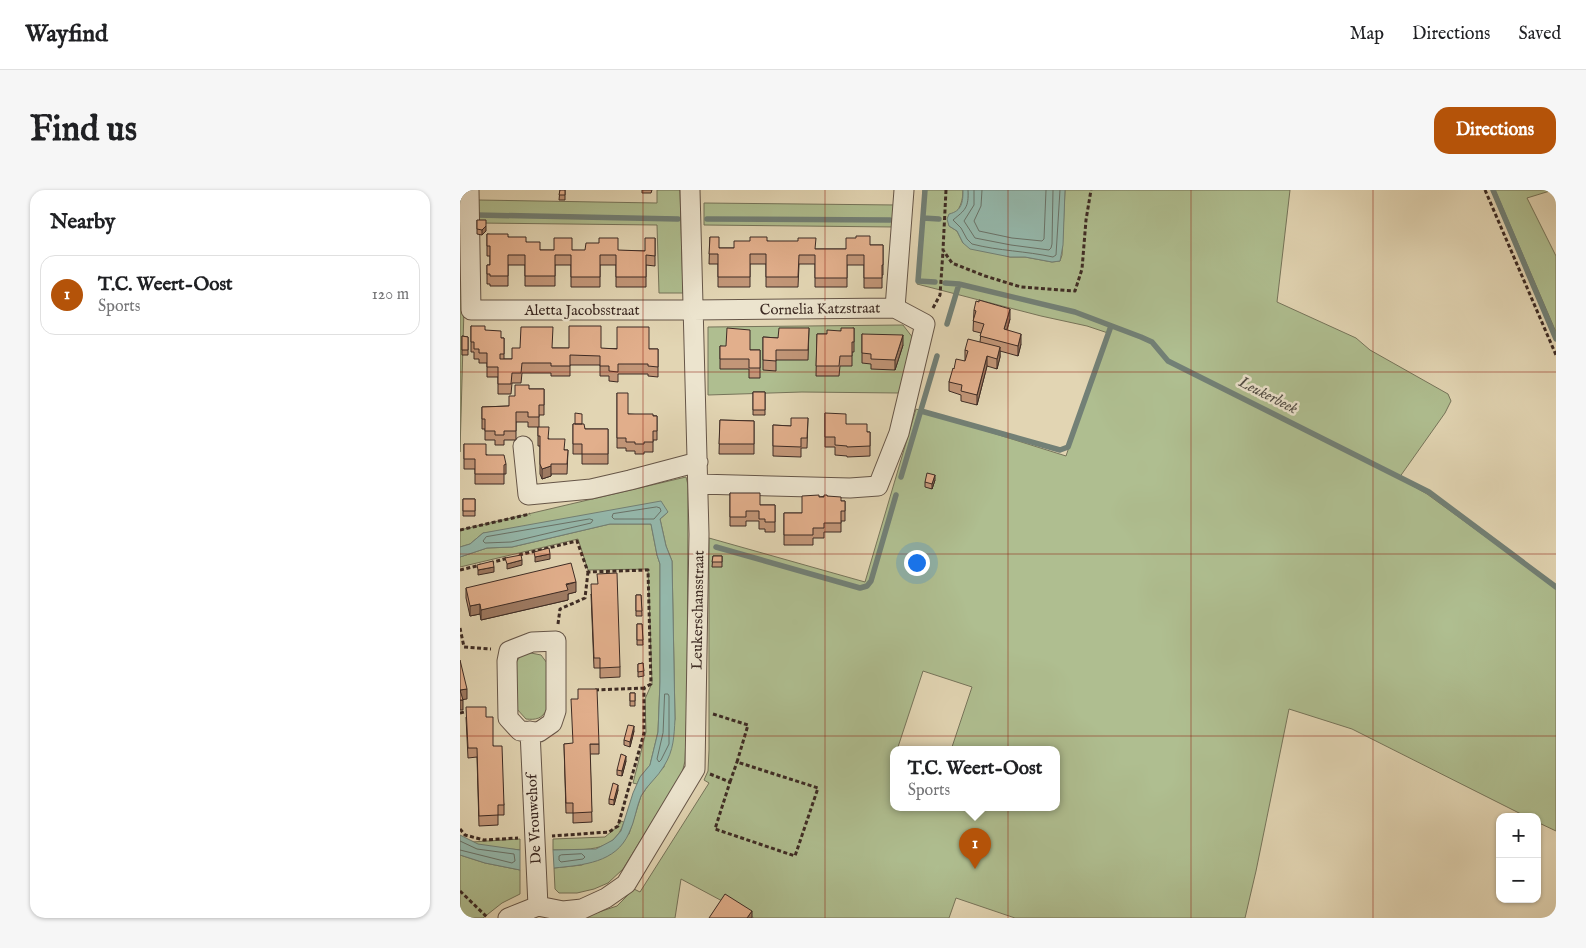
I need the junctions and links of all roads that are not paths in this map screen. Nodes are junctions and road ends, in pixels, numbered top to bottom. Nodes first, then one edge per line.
1 (469, 190) edge
2 (690, 190) edge
3 (904, 190) edge
4 (895, 308) junction
5 (694, 310) junction
6 (522, 446) dead end
7 (698, 462) junction
8 (698, 484) junction
9 (530, 731) junction
10 (538, 906) junction
11 (564, 914) edge
12 (508, 918) edge

1 - 5 street, Aletta Jacobsstraat
2 - 5 street, Leukerschansstraat
3 - 4 street
4 - 5 street, Cornelia Katzstraat
4 - 8 street, Cornelia Katzstraat
5 - 7 street, Leukerschansstraat
6 - 7 street
7 - 8 street, Leukerschansstraat
8 - 11 street, Leukerschansstraat
9 - 9 street
9 - 10 street, De Vrouwehof
10 - 11 street, Leukerschansstraat
10 - 12 street

